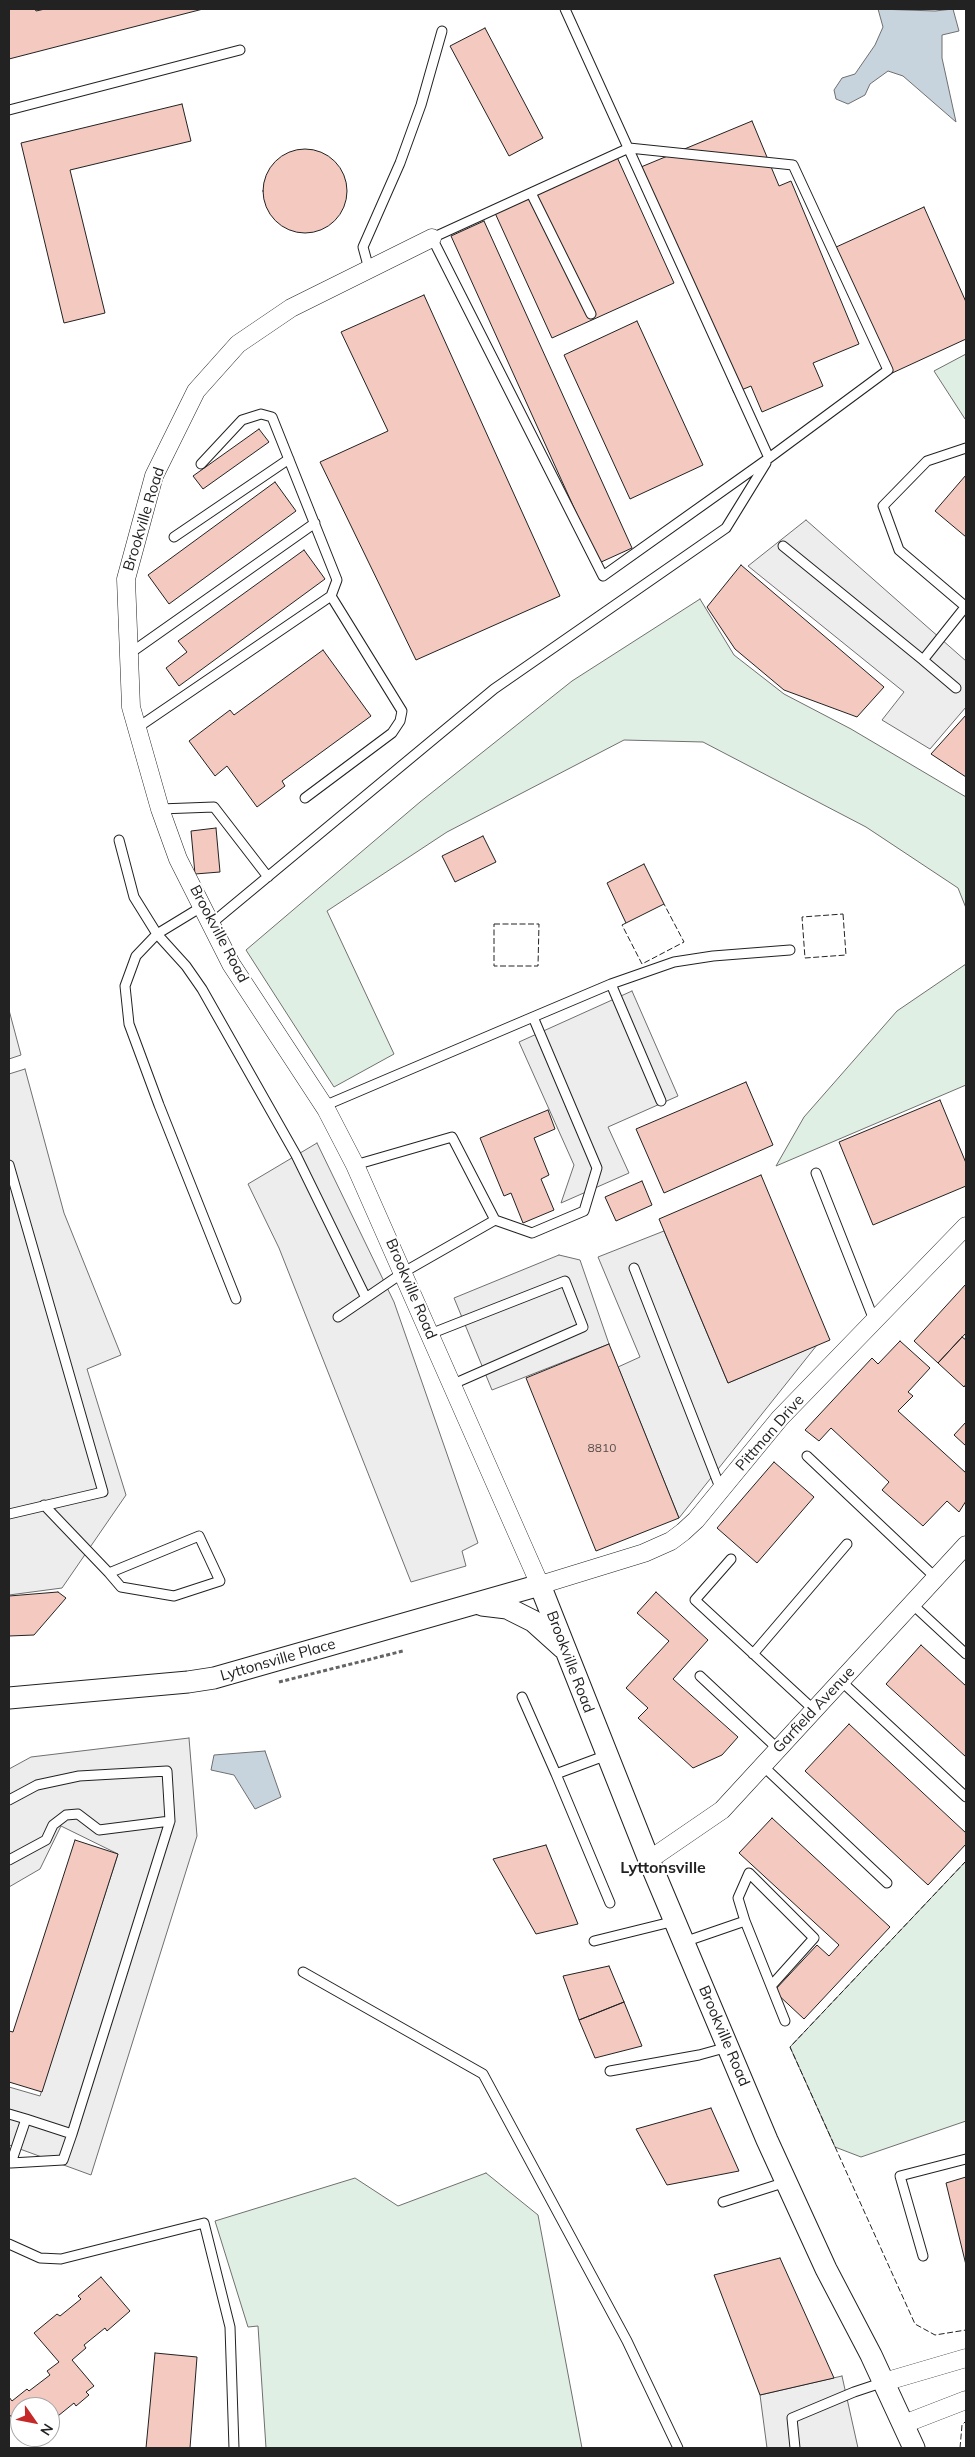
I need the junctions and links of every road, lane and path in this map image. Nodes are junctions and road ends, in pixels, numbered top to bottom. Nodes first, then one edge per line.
1 (565, 9) edge
2 (442, 31) dead end
3 (240, 50) dead end
4 (9, 110) edge
5 (629, 148) junction
6 (531, 193) junction
7 (432, 238) junction
8 (369, 269) junction
9 (590, 314) dead end
10 (966, 448) edge
11 (769, 458) junction
12 (289, 459) junction
13 (201, 464) dead end
14 (315, 523) junction
15 (174, 537) dead end
16 (783, 546) dead end
17 (331, 596) junction
18 (966, 607) edge
19 (129, 654) junction
20 (923, 660) junction
21 (956, 688) dead end
22 (137, 728) junction
23 (305, 798) dead end
24 (160, 808) junction
25 (119, 840) dead end
26 (268, 877) junction
27 (204, 906) junction
28 (212, 923) junction
29 (157, 934) junction
30 (790, 950) dead end
31 (612, 984) junction
32 (533, 1017) junction
33 (661, 1101) dead end
34 (324, 1106) junction
35 (9, 1165) edge
36 (355, 1165) junction
37 (816, 1173) dead end
38 (495, 1220) junction
39 (966, 1226) edge
40 (634, 1268) dead end
41 (404, 1272) junction
42 (366, 1298) junction
43 (236, 1299) dead end
44 (338, 1317) dead end
45 (874, 1320) junction
46 (430, 1334) junction
47 (451, 1385) junction
48 (807, 1456) dead end
49 (721, 1490) junction
50 (44, 1505) junction
51 (9, 1514) edge
52 (847, 1544) dead end
53 (963, 1555) edge
54 (731, 1559) dead end
55 (109, 1573) junction
56 (936, 1578) junction
57 (540, 1585) junction
58 (475, 1604) junction
59 (912, 1604) junction
60 (566, 1650) junction
61 (403, 1651) dead end
62 (753, 1654) junction
63 (966, 1654) edge
64 (700, 1676) dead end
65 (286, 1681) dead end
66 (841, 1681) junction
67 (522, 1697) dead end
68 (9, 1698) edge
69 (814, 1710) junction
70 (778, 1749) junction
71 (607, 1755) junction
72 (763, 1766) junction
73 (556, 1774) junction
74 (966, 1797) edge
75 (9, 1800) edge
76 (170, 1821) junction
77 (9, 1860) edge
78 (649, 1860) junction
79 (887, 1883) dead end
80 (610, 1903) dead end
81 (675, 1921) junction
82 (745, 1921) junction
83 (594, 1941) dead end
84 (684, 1942) junction
85 (303, 1972) dead end
86 (771, 1986) junction
87 (785, 2021) dead end
88 (728, 2047) junction
89 (610, 2071) dead end
90 (9, 2114) edge
91 (26, 2119) junction
92 (72, 2134) junction
93 (966, 2159) edge
94 (786, 2182) junction
95 (723, 2202) dead end
96 (9, 2244) edge
97 (923, 2256) dead end
98 (966, 2358) edge
99 (884, 2382) junction
100 (966, 2400) edge
101 (904, 2424) junction
102 (234, 2448) edge
103 (678, 2448) edge
104 (795, 2448) edge
105 (914, 2448) edge

1 - 5 lane
2 - 8 lane
3 - 4 lane
5 - 6 lane
5 - 11 lane
5 - 11 lane
6 - 7 lane
6 - 9 lane
7 - 8 street, Brookville Road
7 - 11 lane
8 - 19 street, Brookville Road
10 - 18 lane
11 - 26 lane
12 - 13 lane
12 - 14 lane
12 - 15 lane
14 - 17 lane
14 - 19 lane
16 - 20 lane
17 - 22 lane
17 - 23 lane
18 - 20 lane
19 - 22 street, Brookville Road
20 - 21 lane
22 - 24 street, Brookville Road
24 - 26 lane
24 - 27 street, Brookville Road
25 - 29 lane
26 - 28 lane
27 - 28 street, Brookville Road
27 - 29 lane
28 - 34 street, Brookville Road
29 - 42 lane
29 - 43 lane
30 - 31 lane
31 - 32 lane
31 - 33 lane
32 - 34 lane
32 - 38 lane
34 - 36 street, Brookville Road
35 - 50 lane
36 - 38 lane
36 - 41 street, Brookville Road
37 - 45 lane
38 - 41 lane
39 - 45 street, Pittman Drive
40 - 49 lane
41 - 42 lane
41 - 46 street, Brookville Road
42 - 44 lane
45 - 49 street, Pittman Drive
46 - 47 street, Brookville Road
46 - 47 lane
47 - 57 street, Brookville Road
48 - 56 lane
49 - 57 street, Pittman Drive
50 - 51 lane
50 - 55 lane
52 - 62 lane
53 - 56 street, Garfield Avenue
54 - 62 lane
55 - 55 lane
56 - 59 street, Garfield Avenue
57 - 58 street, Lyttonsville Place
57 - 60 street, Brookville Road
58 - 60 street
58 - 68 street, Lyttonsville Place
59 - 63 lane
59 - 66 street, Garfield Avenue
60 - 71 street, Brookville Road
61 - 65 path
62 - 69 lane
64 - 70 lane
66 - 69 street, Garfield Avenue
66 - 74 lane
67 - 73 lane
69 - 70 street, Garfield Avenue
70 - 72 street, Garfield Avenue
71 - 73 lane
71 - 78 street, Brookville Road
72 - 78 street, Garfield Avenue
72 - 79 lane
73 - 80 lane
75 - 76 lane
76 - 77 lane
76 - 92 lane
78 - 81 street, Brookville Road
81 - 83 lane
81 - 84 street, Brookville Road
82 - 84 lane
82 - 86 lane
82 - 86 lane
84 - 88 street, Brookville Road
85 - 103 lane
86 - 87 lane
88 - 89 lane
88 - 94 street, Brookville Road
90 - 91 lane
91 - 92 lane
91 - 92 lane
93 - 97 lane
94 - 95 lane
94 - 99 street, Brookville Road
96 - 102 lane
98 - 99 street
99 - 101 street, Brookville Road
99 - 104 lane
100 - 101 street
101 - 105 street, Brookville Road

